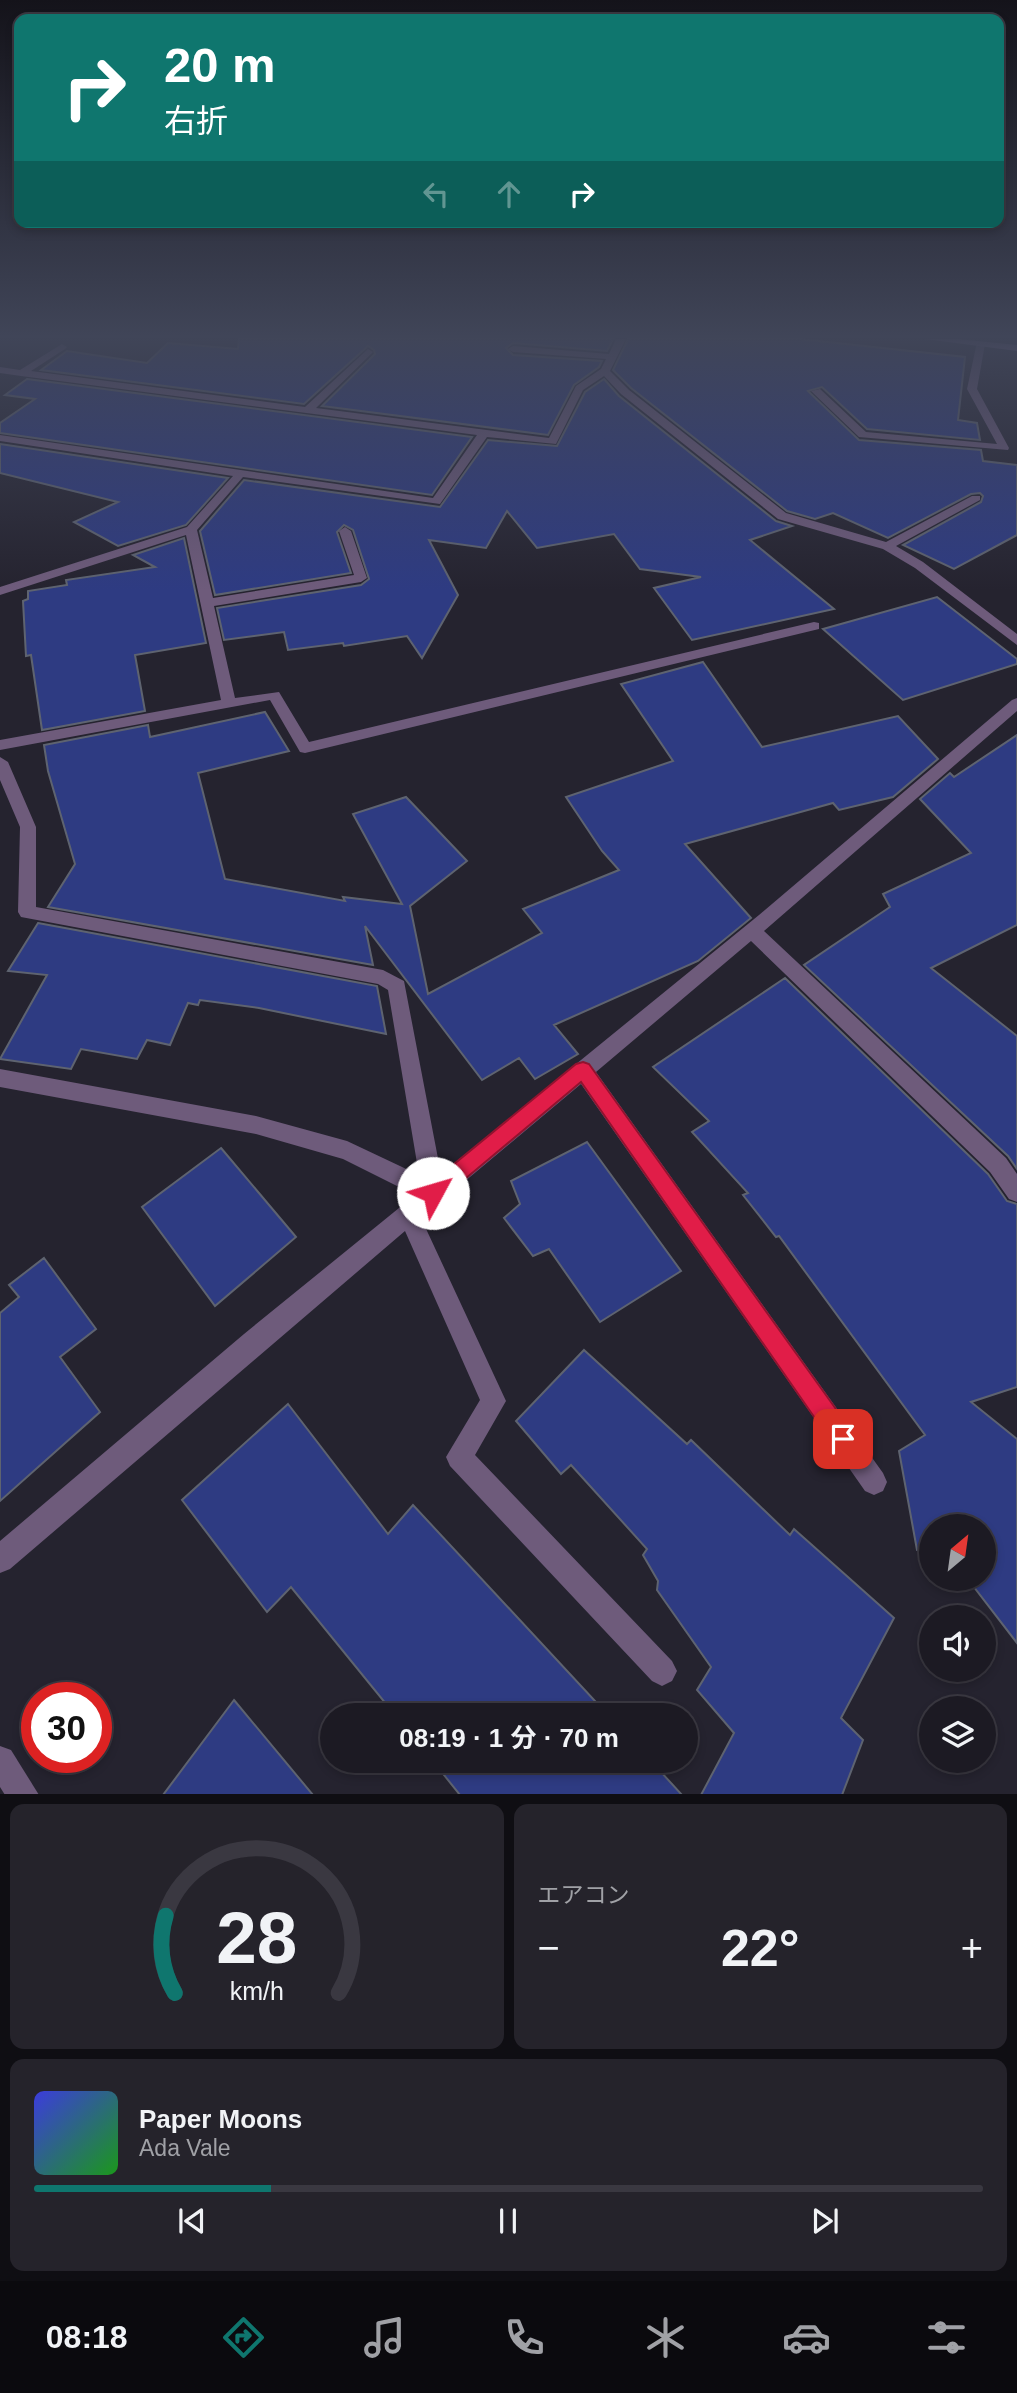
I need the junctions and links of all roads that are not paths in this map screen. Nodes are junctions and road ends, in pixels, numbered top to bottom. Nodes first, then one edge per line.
1 (405, 423) edge
2 (562, 423) edge
3 (664, 423) edge
4 (850, 423) edge
5 (990, 423) edge
6 (484, 433) junction
7 (0, 438) edge
8 (241, 473) junction
9 (976, 499) dead end
10 (191, 530) junction
11 (345, 531) dead end
12 (887, 546) junction
13 (0, 591) edge
14 (208, 603) junction
15 (814, 626) dead end
16 (1017, 641) edge
17 (229, 703) junction
18 (1017, 703) edge
19 (0, 745) edge
20 (0, 762) edge
21 (752, 931) junction
22 (583, 1070) junction
23 (0, 1078) edge
24 (1017, 1192) edge
25 (433, 1193) junction
26 (408, 1214) junction
27 (874, 1482) dead end
28 (0, 1559) edge
29 (662, 1671) dead end
30 (0, 1761) edge
31 (24, 1794) edge

1 - 6 street
2 - 6 street
3 - 12 street
4 - 5 street
6 - 8 street
7 - 8 street
8 - 10 street
9 - 12 street
10 - 13 street
10 - 14 street
11 - 14 street
12 - 16 street
14 - 17 street
15 - 17 street
17 - 19 street
18 - 21 street
20 - 25 street
21 - 22 street
21 - 24 street
22 - 25 street
22 - 27 street
23 - 25 street
25 - 26 street
26 - 28 street
26 - 29 street
30 - 31 street

